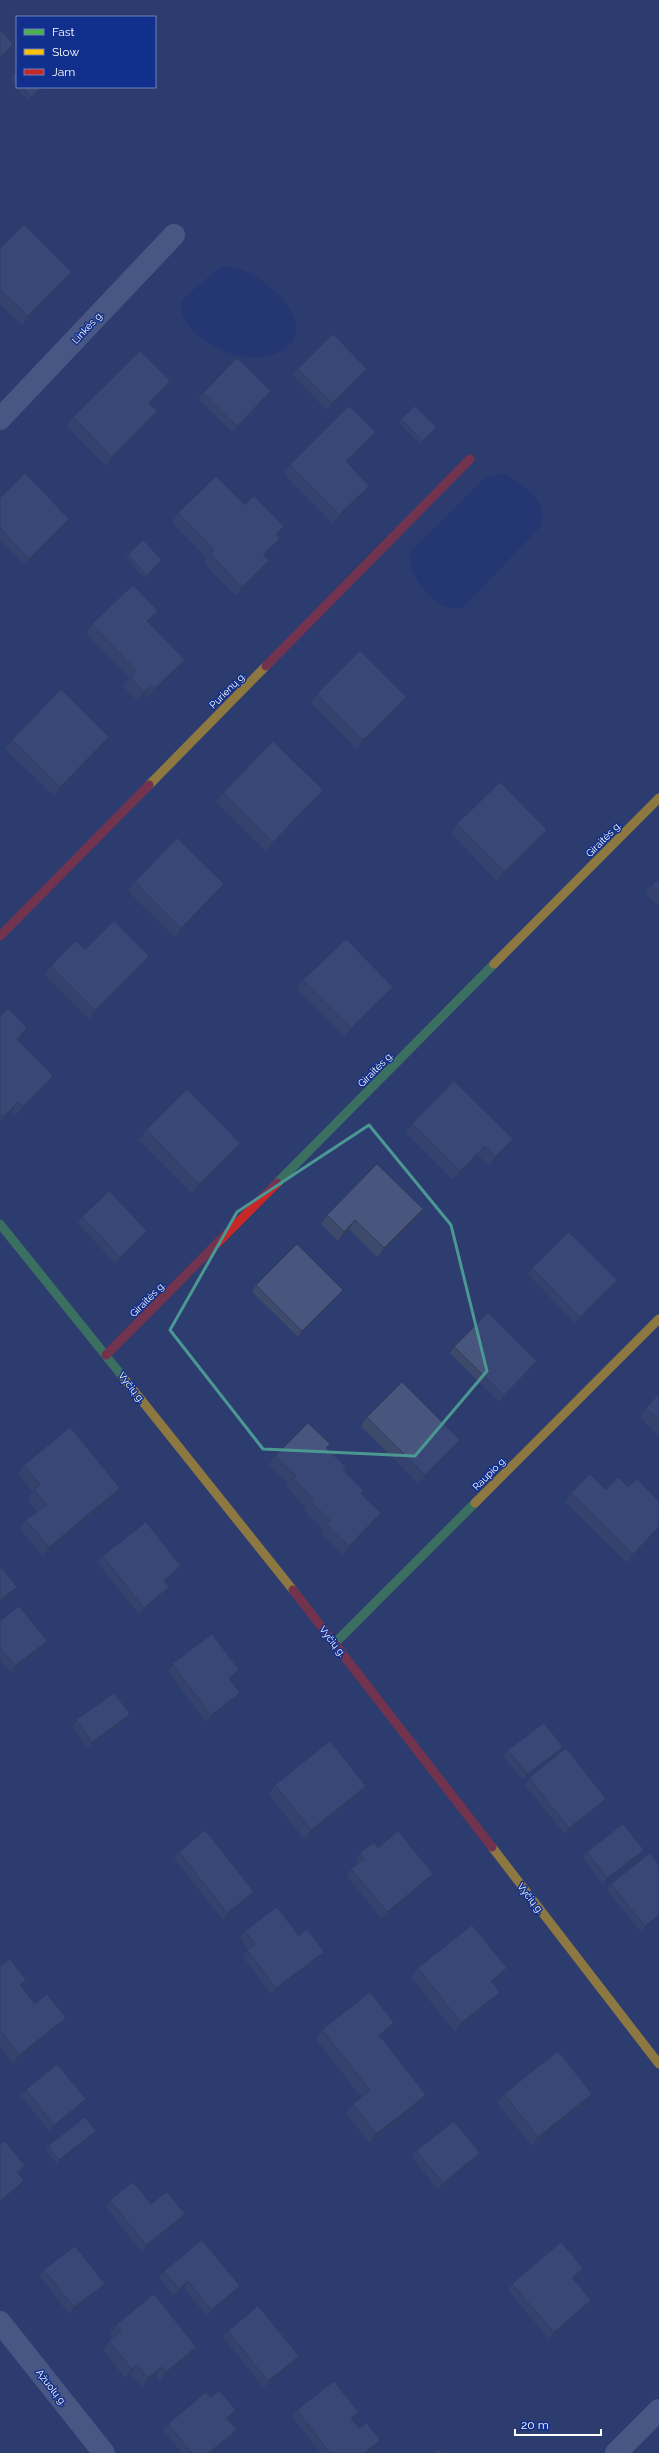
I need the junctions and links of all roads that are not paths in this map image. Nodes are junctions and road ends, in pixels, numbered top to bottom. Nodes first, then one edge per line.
1 (174, 235) dead end
2 (0, 419) edge
3 (470, 460) dead end
4 (659, 798) edge
5 (0, 936) edge
6 (0, 1224) edge
7 (659, 1319) edge
8 (106, 1355) junction
9 (335, 1643) junction
10 (659, 2064) edge
11 (0, 2322) edge
12 (659, 2410) edge
13 (104, 2453) edge
14 (616, 2453) edge

1 - 2 street, Linkės g.
3 - 5 street, Purienų g.
4 - 8 street, Giraitės g.
6 - 8 street, Vyčių g.
7 - 9 street, Raupio g.
8 - 9 street, Vyčių g.
9 - 10 street, Vyčių g.
11 - 13 street, Ąžuolų g.
12 - 14 street

